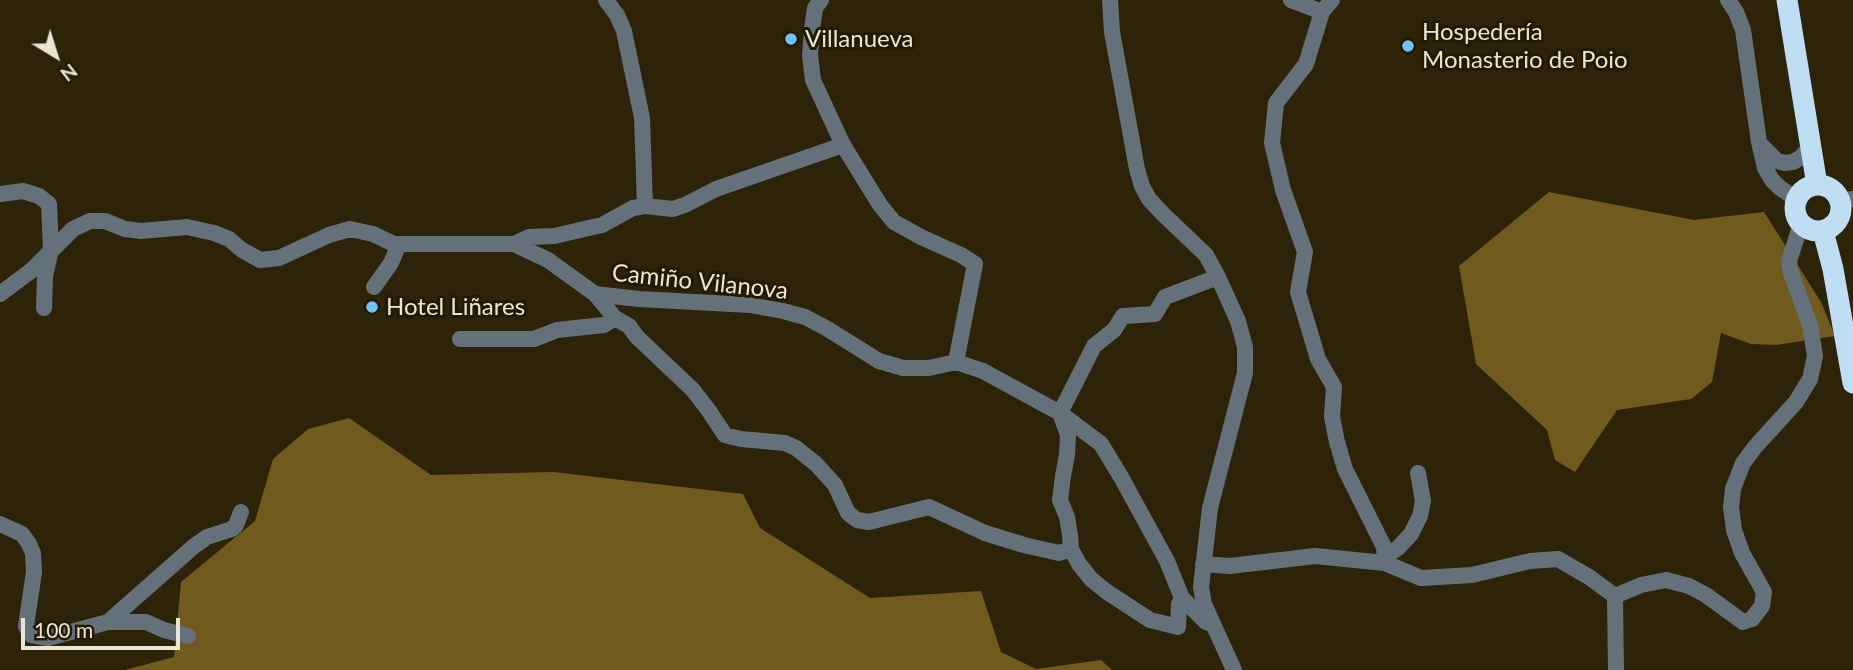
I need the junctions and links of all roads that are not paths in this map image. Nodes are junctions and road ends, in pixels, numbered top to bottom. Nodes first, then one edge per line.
1 (606, 0) edge
2 (821, 0) edge
3 (1110, 0) edge
4 (1291, 0) edge
5 (1728, 0) edge
6 (1787, 0) edge
7 (1327, 6) edge
8 (1759, 142) junction
9 (843, 145) junction
10 (1812, 146) junction
11 (1817, 185) junction
12 (0, 194) edge
13 (1797, 199) junction
14 (1847, 200) edge
15 (645, 206) junction
16 (1801, 224) junction
17 (1823, 231) junction
18 (400, 244) junction
19 (514, 244) junction
20 (51, 250) junction
21 (1219, 277) junction
22 (374, 287) dead end
23 (0, 294) edge
24 (595, 294) junction
25 (44, 308) dead end
26 (615, 318) junction
27 (460, 340) dead end
28 (956, 362) junction
29 (1853, 383) edge
30 (1060, 413) junction
31 (1418, 473) dead end
32 (241, 512) dead end
33 (0, 524) edge
34 (1070, 549) junction
35 (1385, 560) junction
36 (1203, 564) junction
37 (1615, 596) junction
38 (1182, 598) junction
39 (108, 622) junction
40 (1213, 624) junction
41 (188, 636) dead end
42 (1234, 670) edge
43 (1616, 670) edge

1 - 15 street
2 - 9 street
3 - 21 street
4 - 7 street
5 - 8 street
6 - 10 highway
7 - 35 street
8 - 10 street
8 - 13 street
9 - 15 street
9 - 28 street
10 - 11 highway
11 - 13 highway
11 - 14 highway
12 - 20 street
13 - 16 highway
14 - 17 highway
15 - 19 street
16 - 17 highway
16 - 37 street
17 - 29 highway
18 - 19 street, Camiño Vilanova
18 - 20 street, Camiño Vilanova
18 - 22 street
19 - 24 street, Camiño Vilanova
20 - 23 street, Camiño Vilanova
20 - 25 street
21 - 30 street
21 - 36 street
24 - 26 street
24 - 28 street, Camiño Vilanova
26 - 27 street
26 - 34 street
28 - 30 street
30 - 34 street
30 - 38 street
31 - 35 street
32 - 39 street
33 - 39 street
34 - 38 street
35 - 36 street
35 - 37 street
36 - 40 street
37 - 43 street
38 - 40 street
39 - 41 street
40 - 42 street

